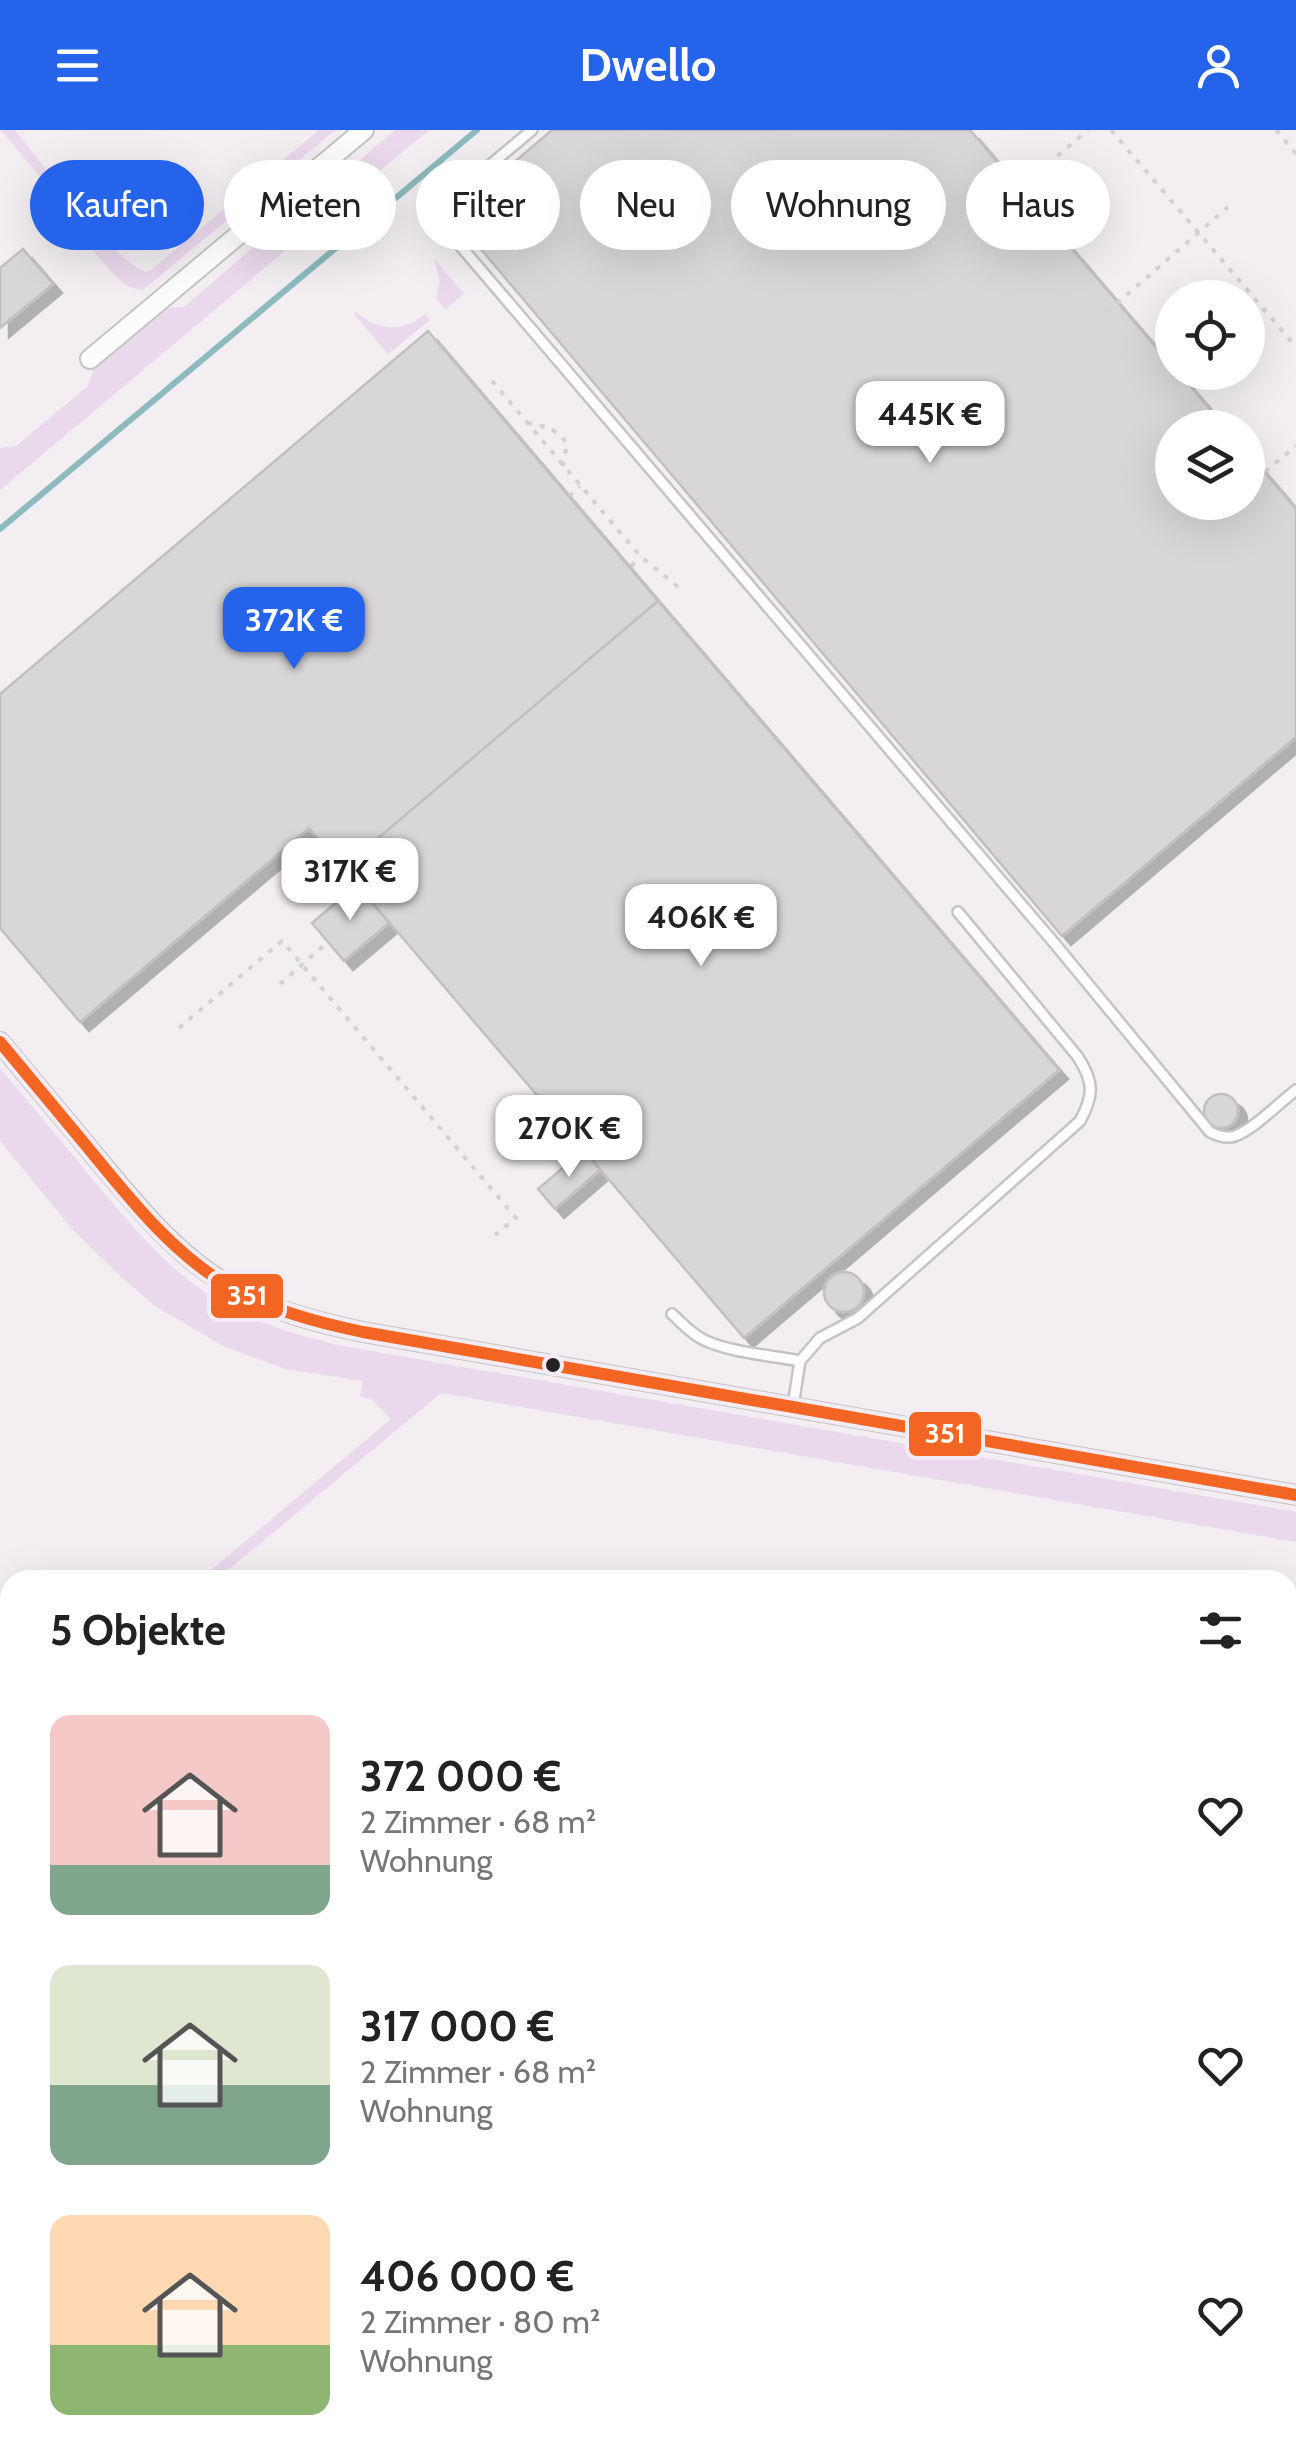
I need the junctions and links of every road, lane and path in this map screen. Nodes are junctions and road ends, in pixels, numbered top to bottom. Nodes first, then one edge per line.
1 (364, 130) edge
2 (532, 130) edge
3 (1088, 130) edge
4 (1112, 130) edge
5 (1276, 130) edge
6 (1296, 154) edge
7 (1053, 160) edge
8 (1228, 206) dead end
9 (1198, 232) junction
10 (1107, 312) dead end
11 (1296, 347) edge
12 (90, 358) dead end
13 (492, 381) dead end
14 (527, 424) junction
15 (1296, 446) edge
16 (563, 466) junction
17 (1265, 472) edge
18 (580, 486) junction
19 (569, 496) dead end
20 (641, 557) junction
21 (631, 566) dead end
22 (680, 589) dead end
23 (958, 912) dead end
24 (328, 942) dead end
25 (302, 965) junction
26 (280, 984) dead end
27 (179, 1028) dead end
28 (0, 1042) edge
29 (1296, 1090) edge
30 (495, 1235) dead end
31 (672, 1314) dead end
32 (800, 1360) junction
33 (792, 1406) junction
34 (1296, 1495) edge

1 - 12 street
2 - 29 lane
3 - 7 path
4 - 9 path
5 - 6 path
8 - 9 path
9 - 10 path
9 - 11 path
13 - 14 path
14 - 16 path
14 - 16 path
15 - 17 path
16 - 18 path
18 - 19 path
18 - 20 path
20 - 21 path
20 - 22 path
23 - 32 lane
24 - 25 path
25 - 26 path
25 - 27 path
25 - 30 path
28 - 33 street
31 - 32 lane
32 - 33 lane
33 - 34 street

